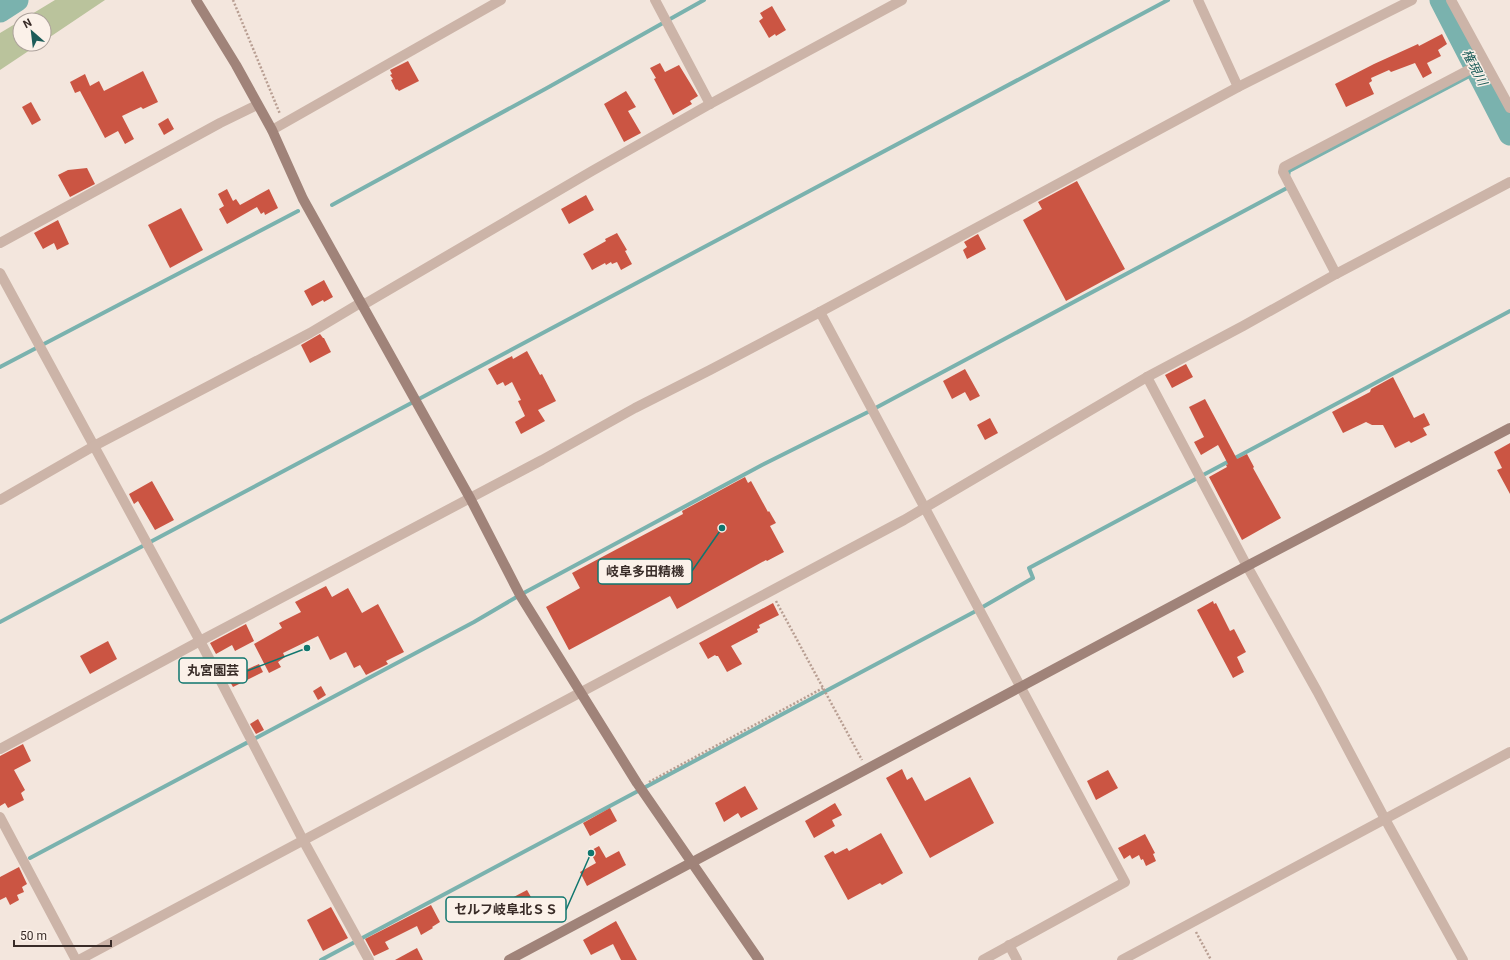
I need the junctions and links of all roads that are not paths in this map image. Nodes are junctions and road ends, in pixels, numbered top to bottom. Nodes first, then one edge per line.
1 (196, 0) edge
2 (501, 0) edge
3 (655, 0) edge
4 (902, 0) edge
5 (1198, 0) edge
6 (1412, 0) edge
7 (1451, 0) edge
8 (1484, 62) junction
9 (1238, 87) junction
10 (1508, 101) edge
11 (710, 104) junction
12 (257, 106) junction
13 (272, 130) junction
14 (1510, 182) edge
15 (0, 243) edge
16 (0, 273) edge
17 (1336, 274) junction
18 (362, 304) junction
19 (820, 312) junction
20 (1148, 378) junction
21 (1510, 428) edge
22 (94, 446) junction
23 (470, 498) junction
24 (0, 500) edge
25 (925, 508) junction
26 (1247, 566) junction
27 (200, 641) junction
28 (1021, 686) junction
29 (582, 693) junction
30 (0, 749) edge
31 (1510, 752) edge
32 (0, 817) edge
33 (1385, 819) junction
34 (303, 840) junction
35 (692, 864) junction
36 (1009, 945) junction
37 (77, 960) edge
38 (369, 960) edge
39 (510, 960) edge
40 (759, 960) edge
41 (983, 960) edge
42 (1017, 960) edge
43 (1122, 960) edge
44 (1463, 960) edge

1 - 12 street
2 - 13 street
3 - 11 street
4 - 11 street
5 - 9 street
6 - 9 street
7 - 8 street
8 - 10 street
8 - 17 street
9 - 19 street
11 - 18 street
12 - 13 street
12 - 15 street
13 - 18 street
14 - 17 street
16 - 22 street
17 - 20 street
18 - 22 street
18 - 23 street
19 - 23 street
19 - 25 street
20 - 25 street
20 - 26 street
21 - 26 street
22 - 24 street
22 - 27 street
23 - 27 street
23 - 29 street
25 - 28 street
25 - 29 street
26 - 28 street
26 - 33 street
27 - 30 street
27 - 34 street
28 - 35 street
28 - 36 street
29 - 34 street
29 - 35 street
31 - 33 street
32 - 37 street
33 - 43 street
33 - 44 street
34 - 37 street
34 - 38 street
35 - 39 street
35 - 40 street
36 - 41 street
36 - 42 street

